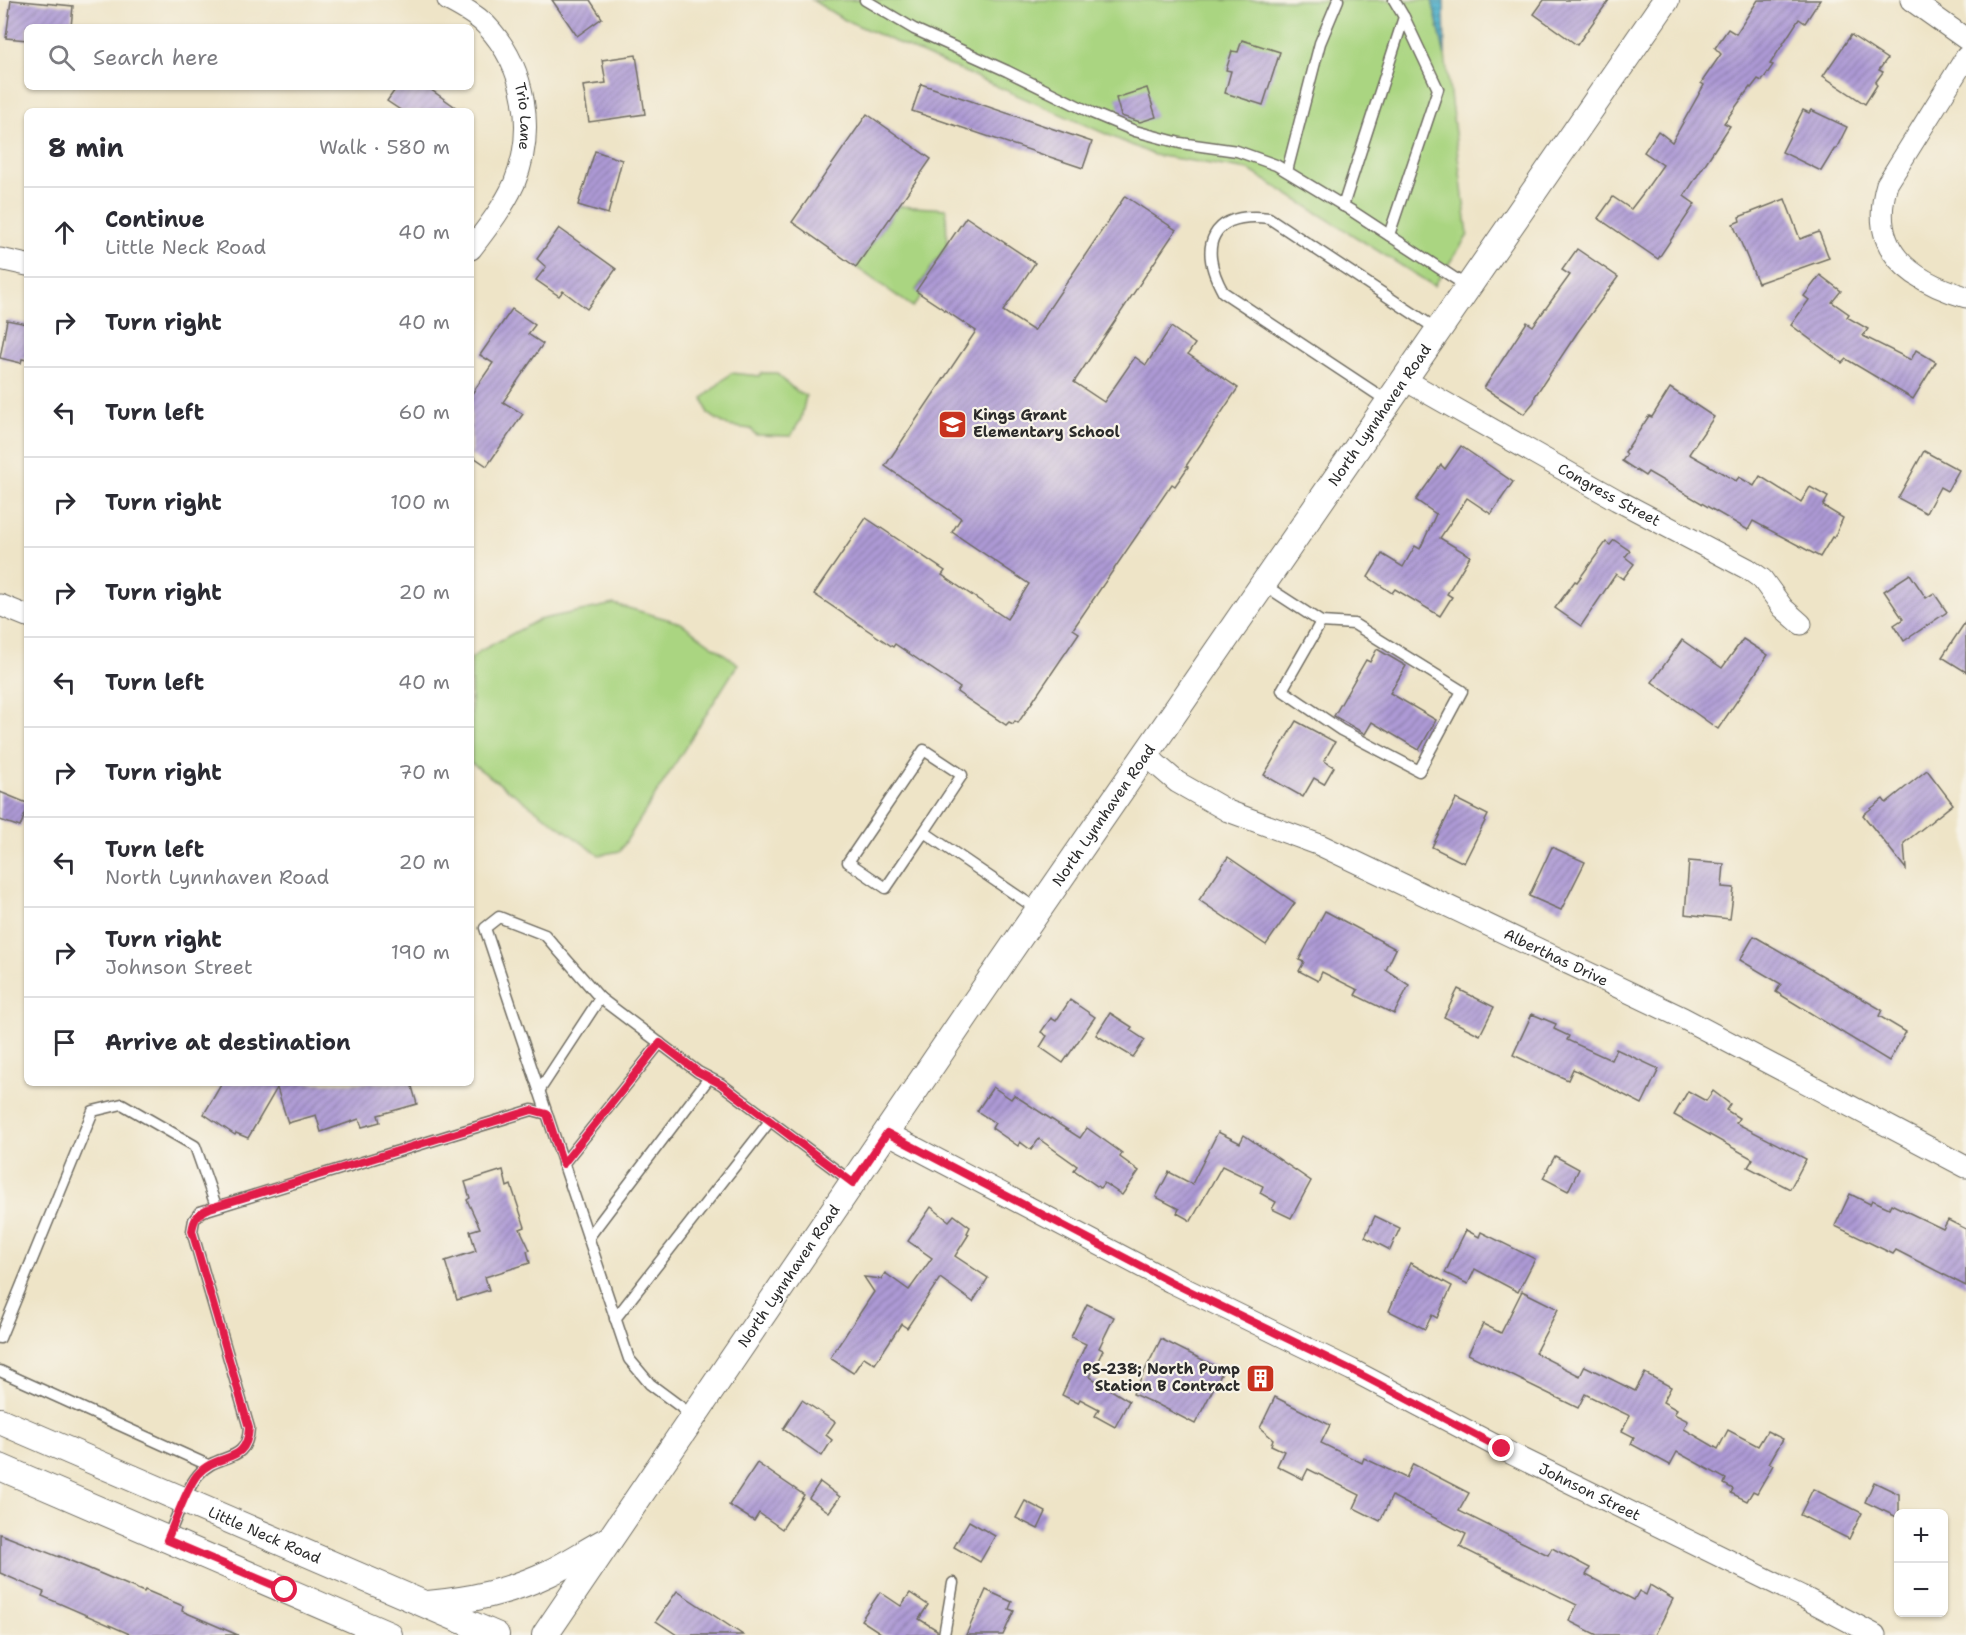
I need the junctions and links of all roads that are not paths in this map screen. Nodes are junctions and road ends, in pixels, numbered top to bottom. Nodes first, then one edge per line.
1 (448, 0) edge
2 (866, 0) edge
3 (1338, 0) edge
4 (1394, 0) edge
5 (1666, 0) edge
6 (1911, 0) edge
7 (1404, 17) junction
8 (1966, 39) edge
9 (1966, 57) edge
10 (1287, 171) junction
11 (1343, 206) junction
12 (1389, 235) junction
13 (474, 245) edge
14 (0, 259) edge
15 (24, 264) edge
16 (1468, 287) junction
17 (1966, 297) edge
18 (1438, 331) junction
19 (1404, 380) junction
20 (1389, 402) junction
21 (1264, 585) junction
22 (0, 605) edge
23 (24, 615) edge
24 (1321, 622) junction
25 (1801, 624) dead end
26 (1147, 753) junction
27 (924, 832) junction
28 (1039, 910) junction
29 (600, 998) junction
30 (660, 1043) junction
31 (709, 1078) junction
32 (539, 1091) junction
33 (547, 1114) junction
34 (770, 1121) junction
35 (887, 1133) junction
36 (563, 1164) junction
37 (1966, 1167) edge
38 (853, 1183) junction
39 (216, 1206) junction
40 (588, 1238) junction
41 (615, 1319) junction
42 (0, 1338) edge
43 (0, 1371) edge
44 (693, 1416) junction
45 (0, 1421) edge
46 (208, 1465) junction
47 (0, 1467) edge
48 (184, 1501) junction
49 (611, 1537) junction
50 (167, 1540) junction
51 (953, 1583) dead end
52 (424, 1604) junction
53 (389, 1635) edge
54 (496, 1635) edge
55 (545, 1635) edge
56 (944, 1635) edge
57 (1875, 1635) edge

1 - 13 street, Trio Lane
2 - 10 lane
3 - 10 lane
4 - 7 lane
5 - 16 street, North Lynnhaven Road
6 - 8 street
7 - 11 lane
7 - 12 lane
9 - 17 street
10 - 11 lane
11 - 12 lane
12 - 16 lane
14 - 15 street
16 - 18 street, North Lynnhaven Road
18 - 19 street, North Lynnhaven Road
18 - 20 lane
19 - 20 street, North Lynnhaven Road
19 - 25 street, Congress Street
20 - 21 street, North Lynnhaven Road
21 - 24 lane
21 - 26 street, North Lynnhaven Road
22 - 23 street
24 - 24 lane
26 - 28 street, North Lynnhaven Road
26 - 37 street, Alberthas Drive
27 - 27 lane
27 - 28 lane
28 - 35 street, North Lynnhaven Road
29 - 30 lane
29 - 32 lane
29 - 32 lane
30 - 31 lane
30 - 36 lane
31 - 34 lane
31 - 40 lane
32 - 33 lane
33 - 36 lane
33 - 39 lane
34 - 38 lane
34 - 41 lane
35 - 38 street, North Lynnhaven Road
35 - 57 street, Johnson Street
36 - 40 lane
38 - 44 street, North Lynnhaven Road
39 - 42 lane
39 - 46 lane
40 - 41 lane
41 - 44 lane
43 - 46 lane
44 - 49 street, North Lynnhaven Road
45 - 48 street, Little Neck Road
46 - 48 lane
47 - 50 street
48 - 50 lane
48 - 52 street, Little Neck Road
49 - 52 street
49 - 55 street, North Lynnhaven Road
50 - 53 street
51 - 56 lane
52 - 54 street, Little Neck Road

